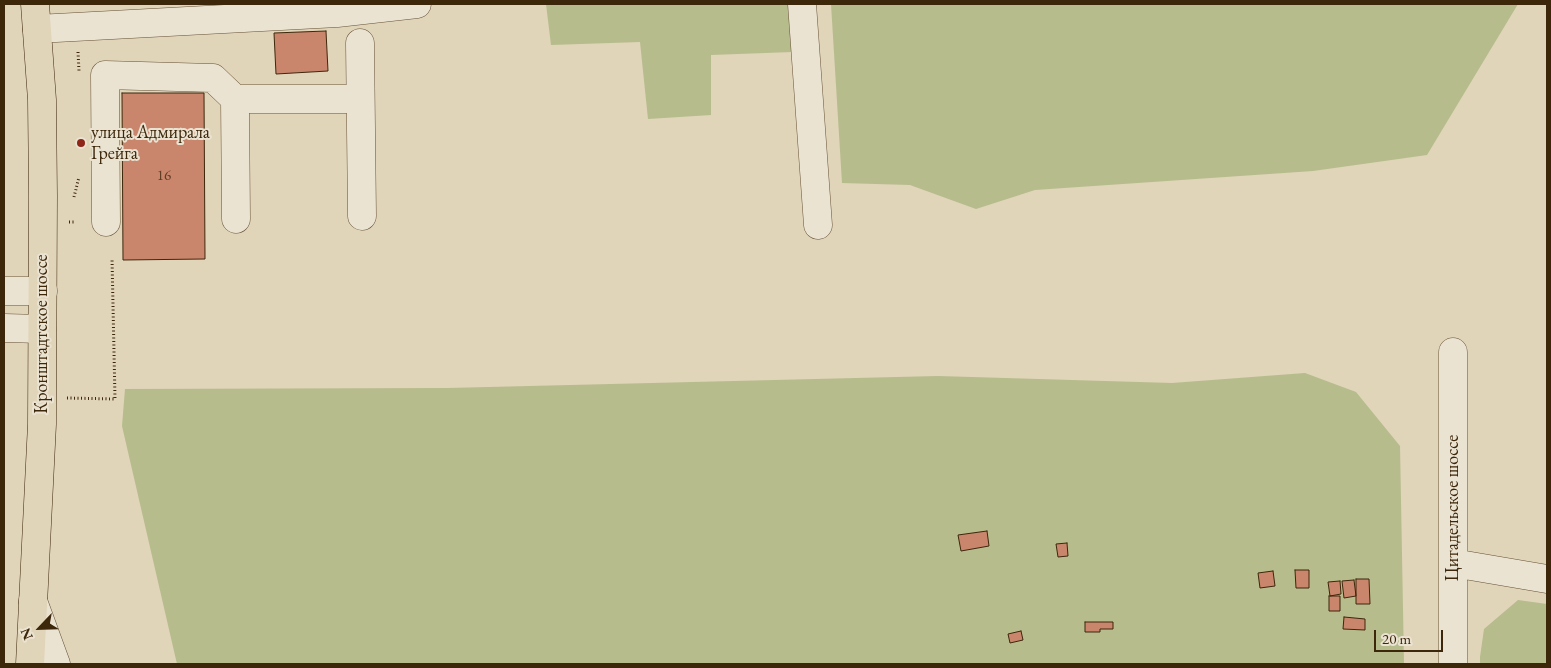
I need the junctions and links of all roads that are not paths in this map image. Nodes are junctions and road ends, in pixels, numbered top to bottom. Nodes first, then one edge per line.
1 (417, 4) edge
2 (802, 4) edge
3 (93, 14) edge
4 (36, 16) edge
5 (360, 43) dead end
6 (235, 99) junction
7 (360, 99) junction
8 (362, 216) dead end
9 (236, 219) dead end
10 (106, 222) dead end
11 (818, 225) dead end
12 (4, 291) edge
13 (42, 291) junction
14 (4, 328) edge
15 (42, 329) junction
16 (1454, 352) dead end
17 (1453, 563) junction
18 (1547, 579) edge
19 (33, 601) junction
20 (30, 664) edge
21 (56, 664) edge
22 (1453, 664) edge

1 - 3 street
2 - 11 street
3 - 4 street
4 - 13 main road, Кронштадтское шоссе
5 - 7 street
6 - 7 street
6 - 9 street
6 - 10 street
7 - 8 street
12 - 13 street
13 - 15 main road, Кронштадтское шоссе
14 - 15 street
15 - 19 main road, Кронштадтское шоссе
16 - 17 street, Цитадельское шоссе
17 - 18 street
17 - 22 street, Цитадельское шоссе
19 - 20 main road, Кронштадтское шоссе
19 - 21 street

